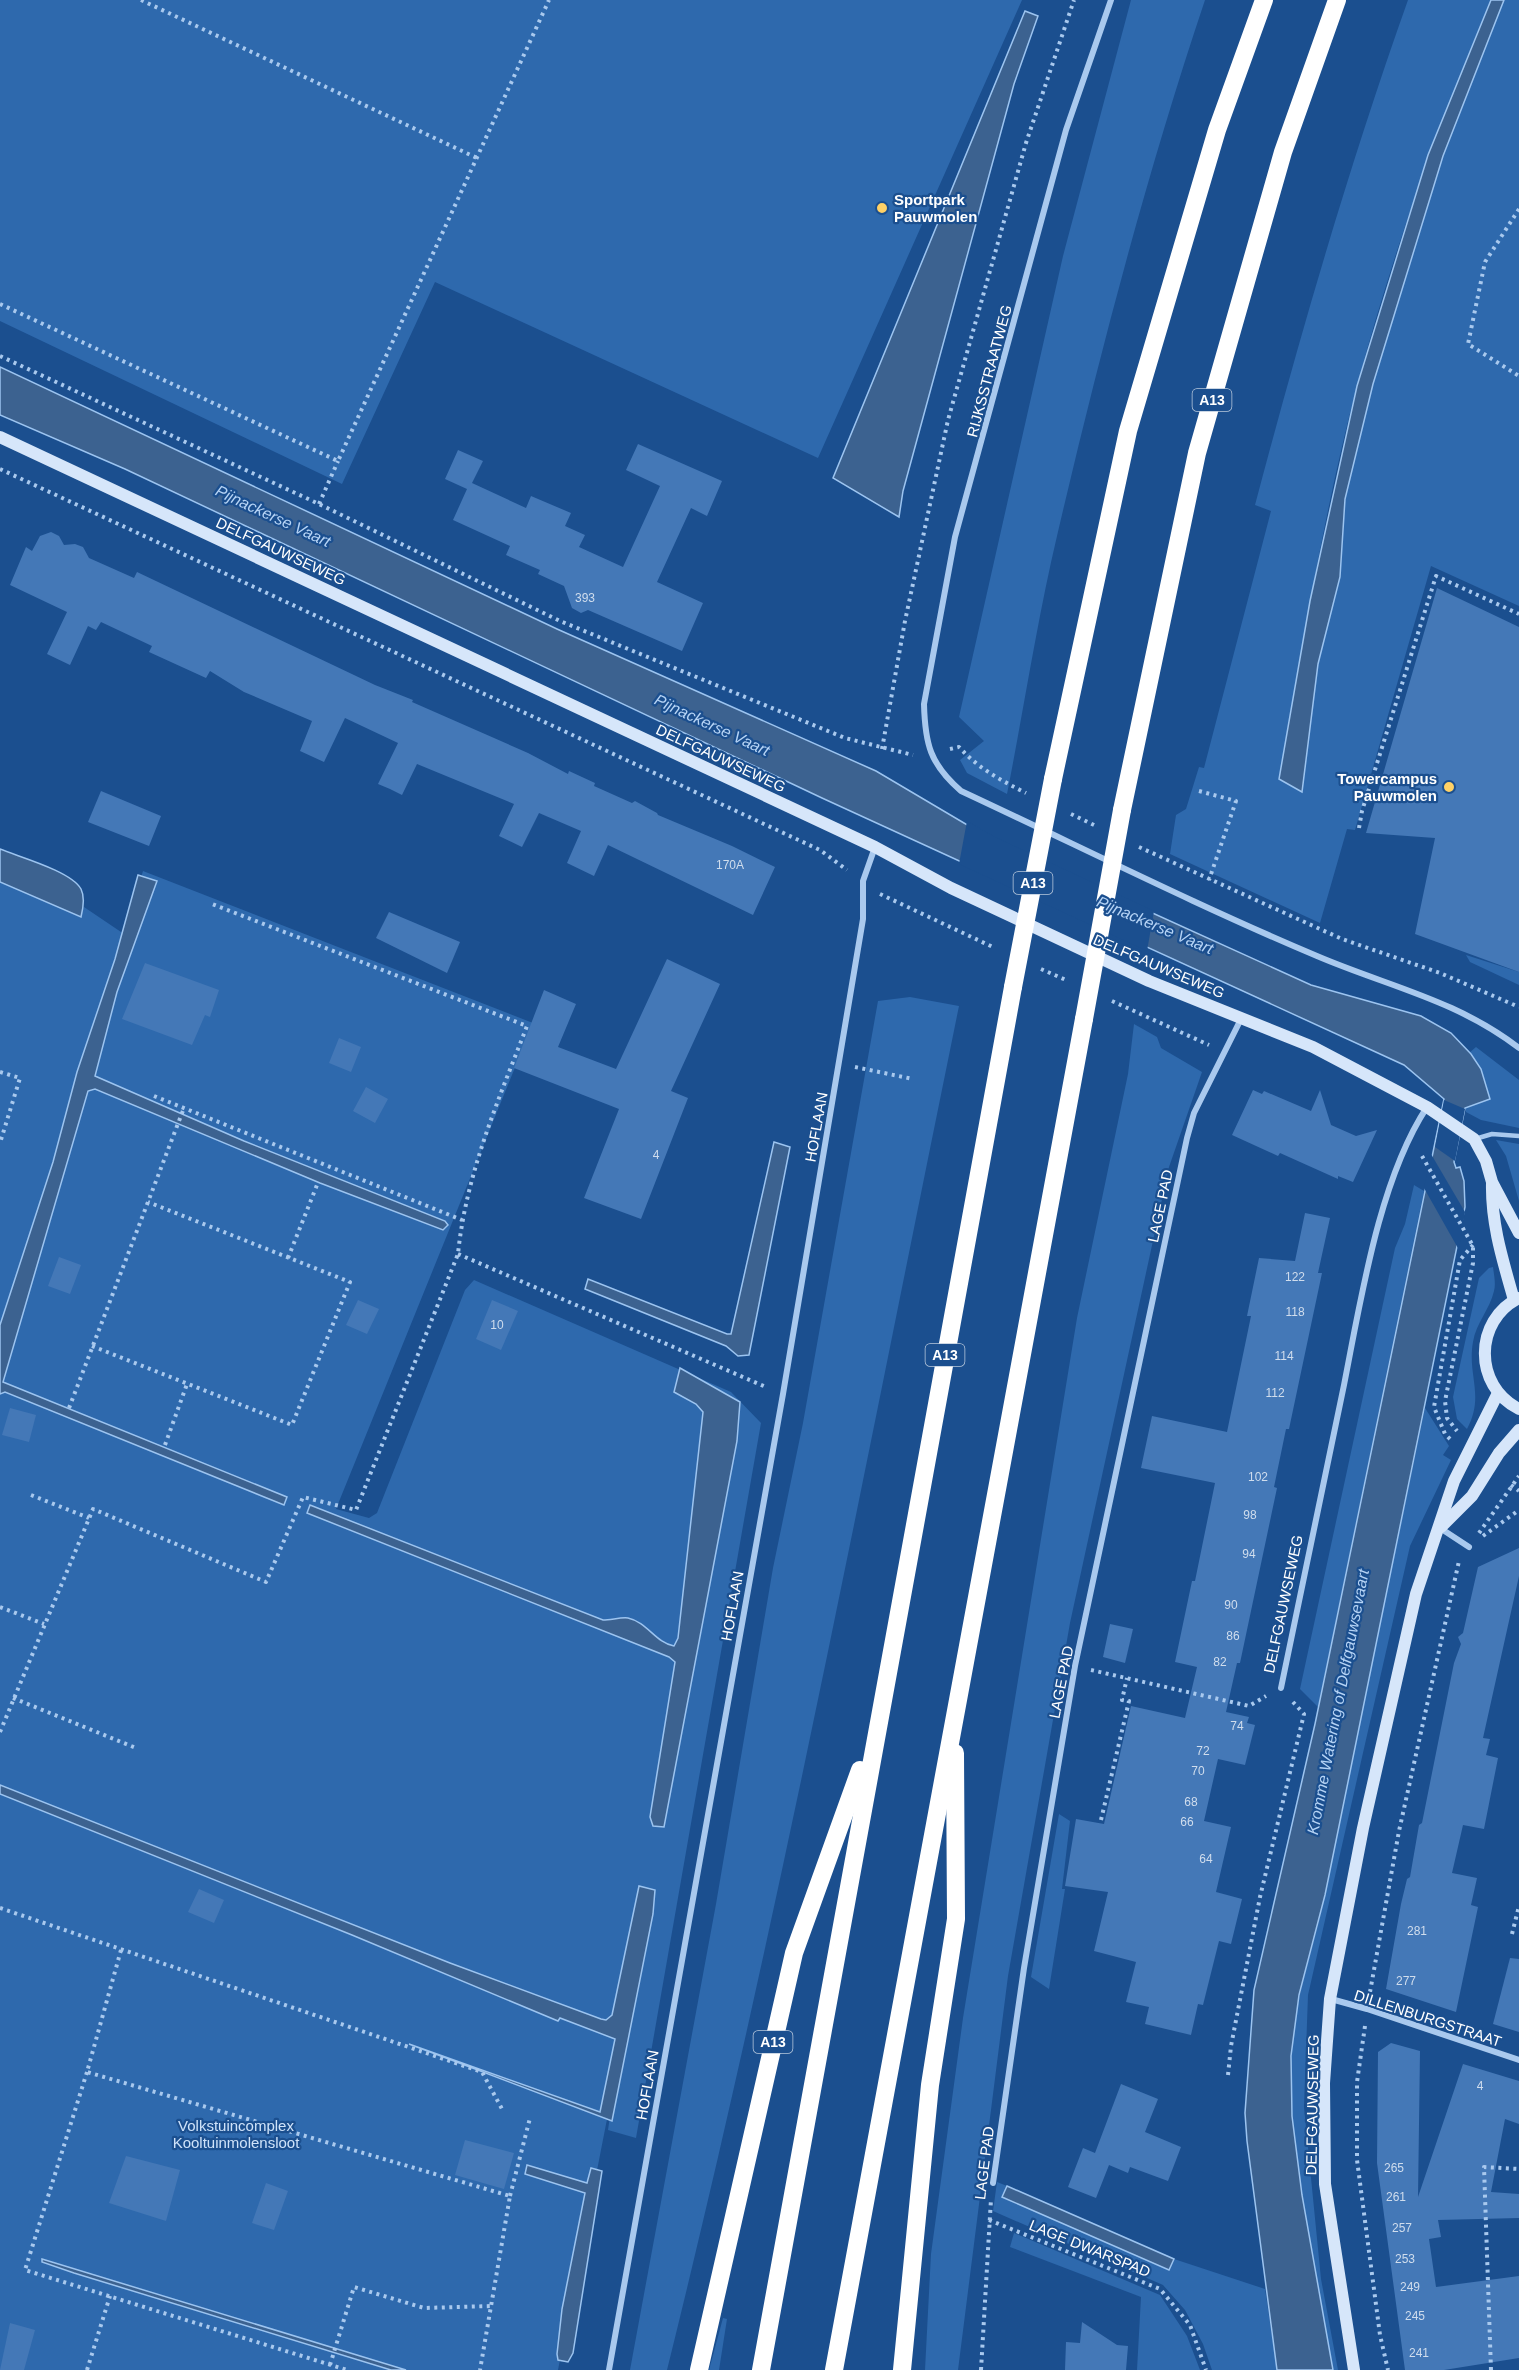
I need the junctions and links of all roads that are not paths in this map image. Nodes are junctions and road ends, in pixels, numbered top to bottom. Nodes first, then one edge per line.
1 (1111, 0) edge
2 (1264, 0) edge
3 (1337, 0) edge
4 (0, 437) edge
5 (875, 847) junction
6 (1242, 1016) junction
7 (1519, 1048) edge
8 (1427, 1107) junction
9 (1519, 1136) edge
10 (1474, 1139) junction
11 (1492, 1182) junction
12 (1519, 1233) edge
13 (1516, 1299) edge
14 (1498, 1393) junction
15 (1519, 1409) edge
16 (1519, 1430) edge
17 (1440, 1527) junction
18 (1469, 1547) road end
19 (1281, 1688) road end
20 (955, 1709) junction
21 (878, 1723) junction
22 (1330, 1999) junction
23 (1519, 2060) edge
24 (993, 2183) road end
25 (609, 2370) edge
26 (699, 2370) edge
27 (760, 2370) edge
28 (834, 2370) edge
29 (902, 2370) edge
30 (1354, 2370) edge

1 - 7 street, RIJKSSTRAATWEG
2 - 21 highway, A13, bridge
3 - 20 highway, A13, bridge
4 - 5 street, DELFGAUWSEWEG
5 - 6 street, DELFGAUWSEWEG
5 - 25 street, HOFLAAN
6 - 8 street, DELFGAUWSEWEG
6 - 24 street, LAGE PAD
8 - 10 street, DELFGAUWSEWEG
8 - 19 street, DELFGAUWSEWEG
9 - 10 lane
10 - 11 street, DELFGAUWSEWEG
11 - 12 street, DELFGAUWSEWEG
11 - 13 street, DELFGAUWSEWEG
13 - 14 street
14 - 15 street
14 - 17 street, DELFGAUWSEWEG
16 - 17 street, DELFGAUWSEWEG
17 - 18 street
17 - 22 street, DELFGAUWSEWEG
20 - 28 highway, A13
20 - 29 highway, A13
21 - 26 highway, A13
21 - 27 highway, A13
22 - 23 street, DILLENBURGSTRAAT
22 - 30 street, DELFGAUWSEWEG

